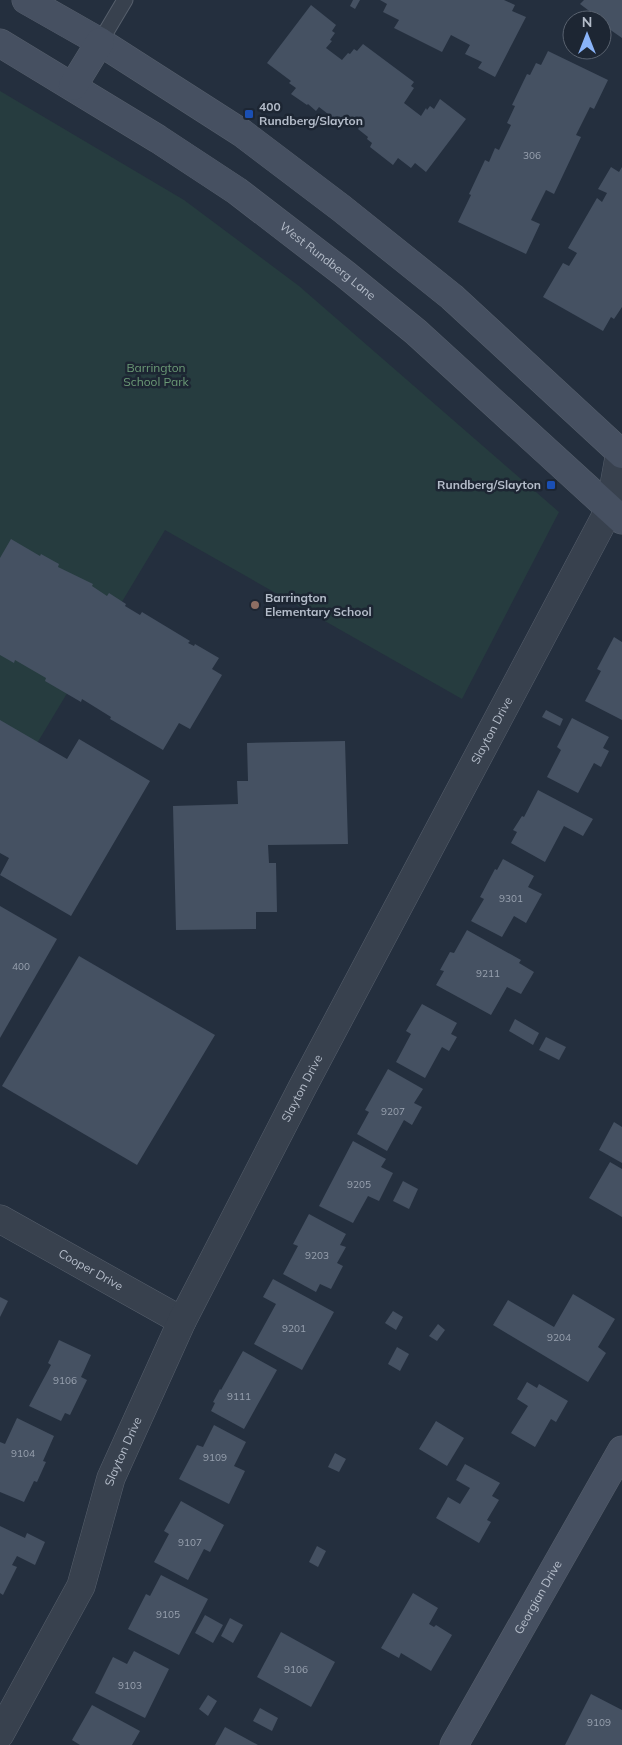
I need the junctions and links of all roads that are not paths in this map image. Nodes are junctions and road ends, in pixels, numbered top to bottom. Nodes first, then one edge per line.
1 (26, 0) edge
2 (125, 0) edge
3 (100, 42) junction
4 (0, 43) edge
5 (73, 86) junction
6 (621, 453) edge
7 (616, 514) edge
8 (0, 1219) edge
9 (182, 1321) junction
10 (622, 1450) edge
11 (0, 1734) edge
12 (454, 1745) edge

1 - 3 main road
2 - 3 lane
3 - 5 main road
3 - 6 main road
4 - 5 main road, West Rundberg Lane
5 - 7 main road, West Rundberg Lane
6 - 7 street, Slayton Drive
7 - 9 street, Slayton Drive
8 - 9 street, Cooper Drive
9 - 11 street, Slayton Drive
10 - 12 main road, Georgian Drive

